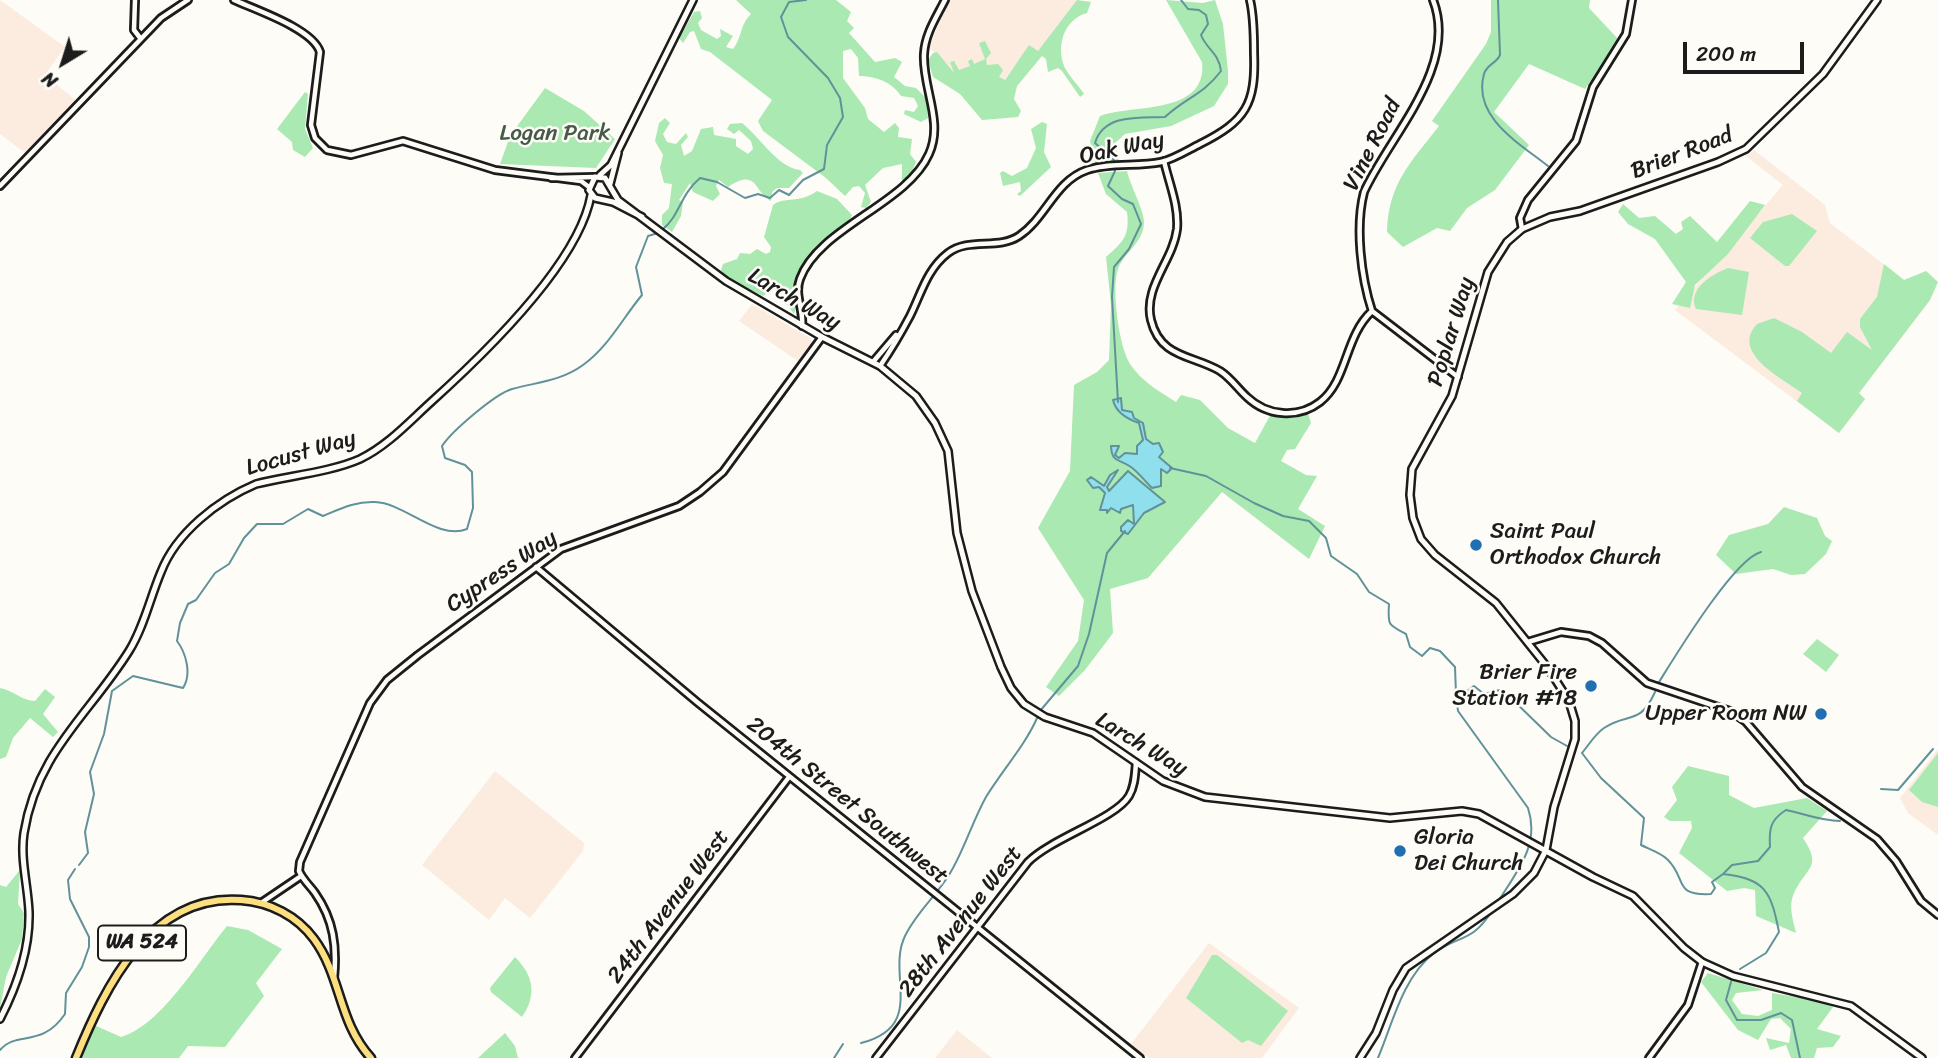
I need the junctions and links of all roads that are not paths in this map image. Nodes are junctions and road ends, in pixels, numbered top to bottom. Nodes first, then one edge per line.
1 (135, 0) edge
2 (188, 0) edge
3 (234, 0) edge
4 (693, 0) edge
5 (945, 0) edge
6 (1250, 0) edge
7 (1433, 0) edge
8 (1632, 0) edge
9 (1877, 0) edge
10 (170, 2) dead end
11 (174, 8) junction
12 (141, 39) junction
13 (618, 150) junction
14 (1164, 161) junction
15 (596, 177) junction
16 (550, 178) junction
17 (0, 186) edge
18 (589, 187) junction
19 (610, 187) junction
20 (591, 195) junction
21 (601, 199) junction
22 (642, 217) junction
23 (580, 225) junction
24 (1522, 229) junction
25 (1372, 311) junction
26 (802, 326) junction
27 (900, 332) junction
28 (822, 337) junction
29 (873, 362) junction
30 (880, 366) junction
31 (1458, 377) junction
32 (536, 567) junction
33 (1528, 642) junction
34 (1136, 763) junction
35 (789, 777) junction
36 (1546, 850) junction
37 (300, 874) junction
38 (261, 903) junction
39 (1938, 915) edge
40 (976, 928) junction
41 (1702, 962) junction
42 (334, 978) junction
43 (0, 1019) edge
44 (76, 1058) edge
45 (371, 1058) edge
46 (575, 1058) edge
47 (876, 1058) edge
48 (1140, 1058) edge
49 (1360, 1058) edge
50 (1649, 1058) edge
51 (1922, 1058) edge

1 - 12 street
2 - 11 street
3 - 16 street
4 - 13 main road
5 - 26 street
6 - 14 street, Oak Way
7 - 25 street, Vine Road
8 - 24 street
9 - 24 main road, Brier Road
10 - 11 street
11 - 12 street
12 - 17 street
13 - 15 main road
13 - 19 main road
14 - 25 street
14 - 27 street, Oak Way
15 - 16 street
15 - 18 main road
15 - 19 main road
16 - 18 street
18 - 20 main road
19 - 21 main road
19 - 22 main road, Larch Way
20 - 21 main road
20 - 23 main road, Locust Way
21 - 22 main road, Larch Way
21 - 23 main road, Locust Way
22 - 26 main road, Larch Way
23 - 43 main road, Locust Way
24 - 31 main road, Poplar Way
25 - 31 street
26 - 28 main road, Larch Way
27 - 29 street
27 - 30 street
28 - 29 main road, Larch Way
28 - 32 street, Cypress Way
29 - 30 main road, Larch Way
30 - 34 main road, Larch Way
31 - 33 main road, Poplar Way
32 - 35 street, 204th Street Southwest
32 - 37 street, Cypress Way
33 - 36 main road, Poplar Way
33 - 39 street
34 - 36 main road, Larch Way
34 - 40 street, 28th Avenue West
35 - 40 street, 204th Street Southwest
35 - 46 street, 24th Avenue West
36 - 41 main road, Larch Way
36 - 49 main road, Poplar Way
37 - 38 street
37 - 42 street
38 - 42 main road, WA 524
38 - 44 main road, WA 524
40 - 47 street, 28th Avenue West
40 - 48 street, 204th Street Southwest
41 - 50 street
41 - 51 main road, Larch Way
42 - 45 main road, WA 524

